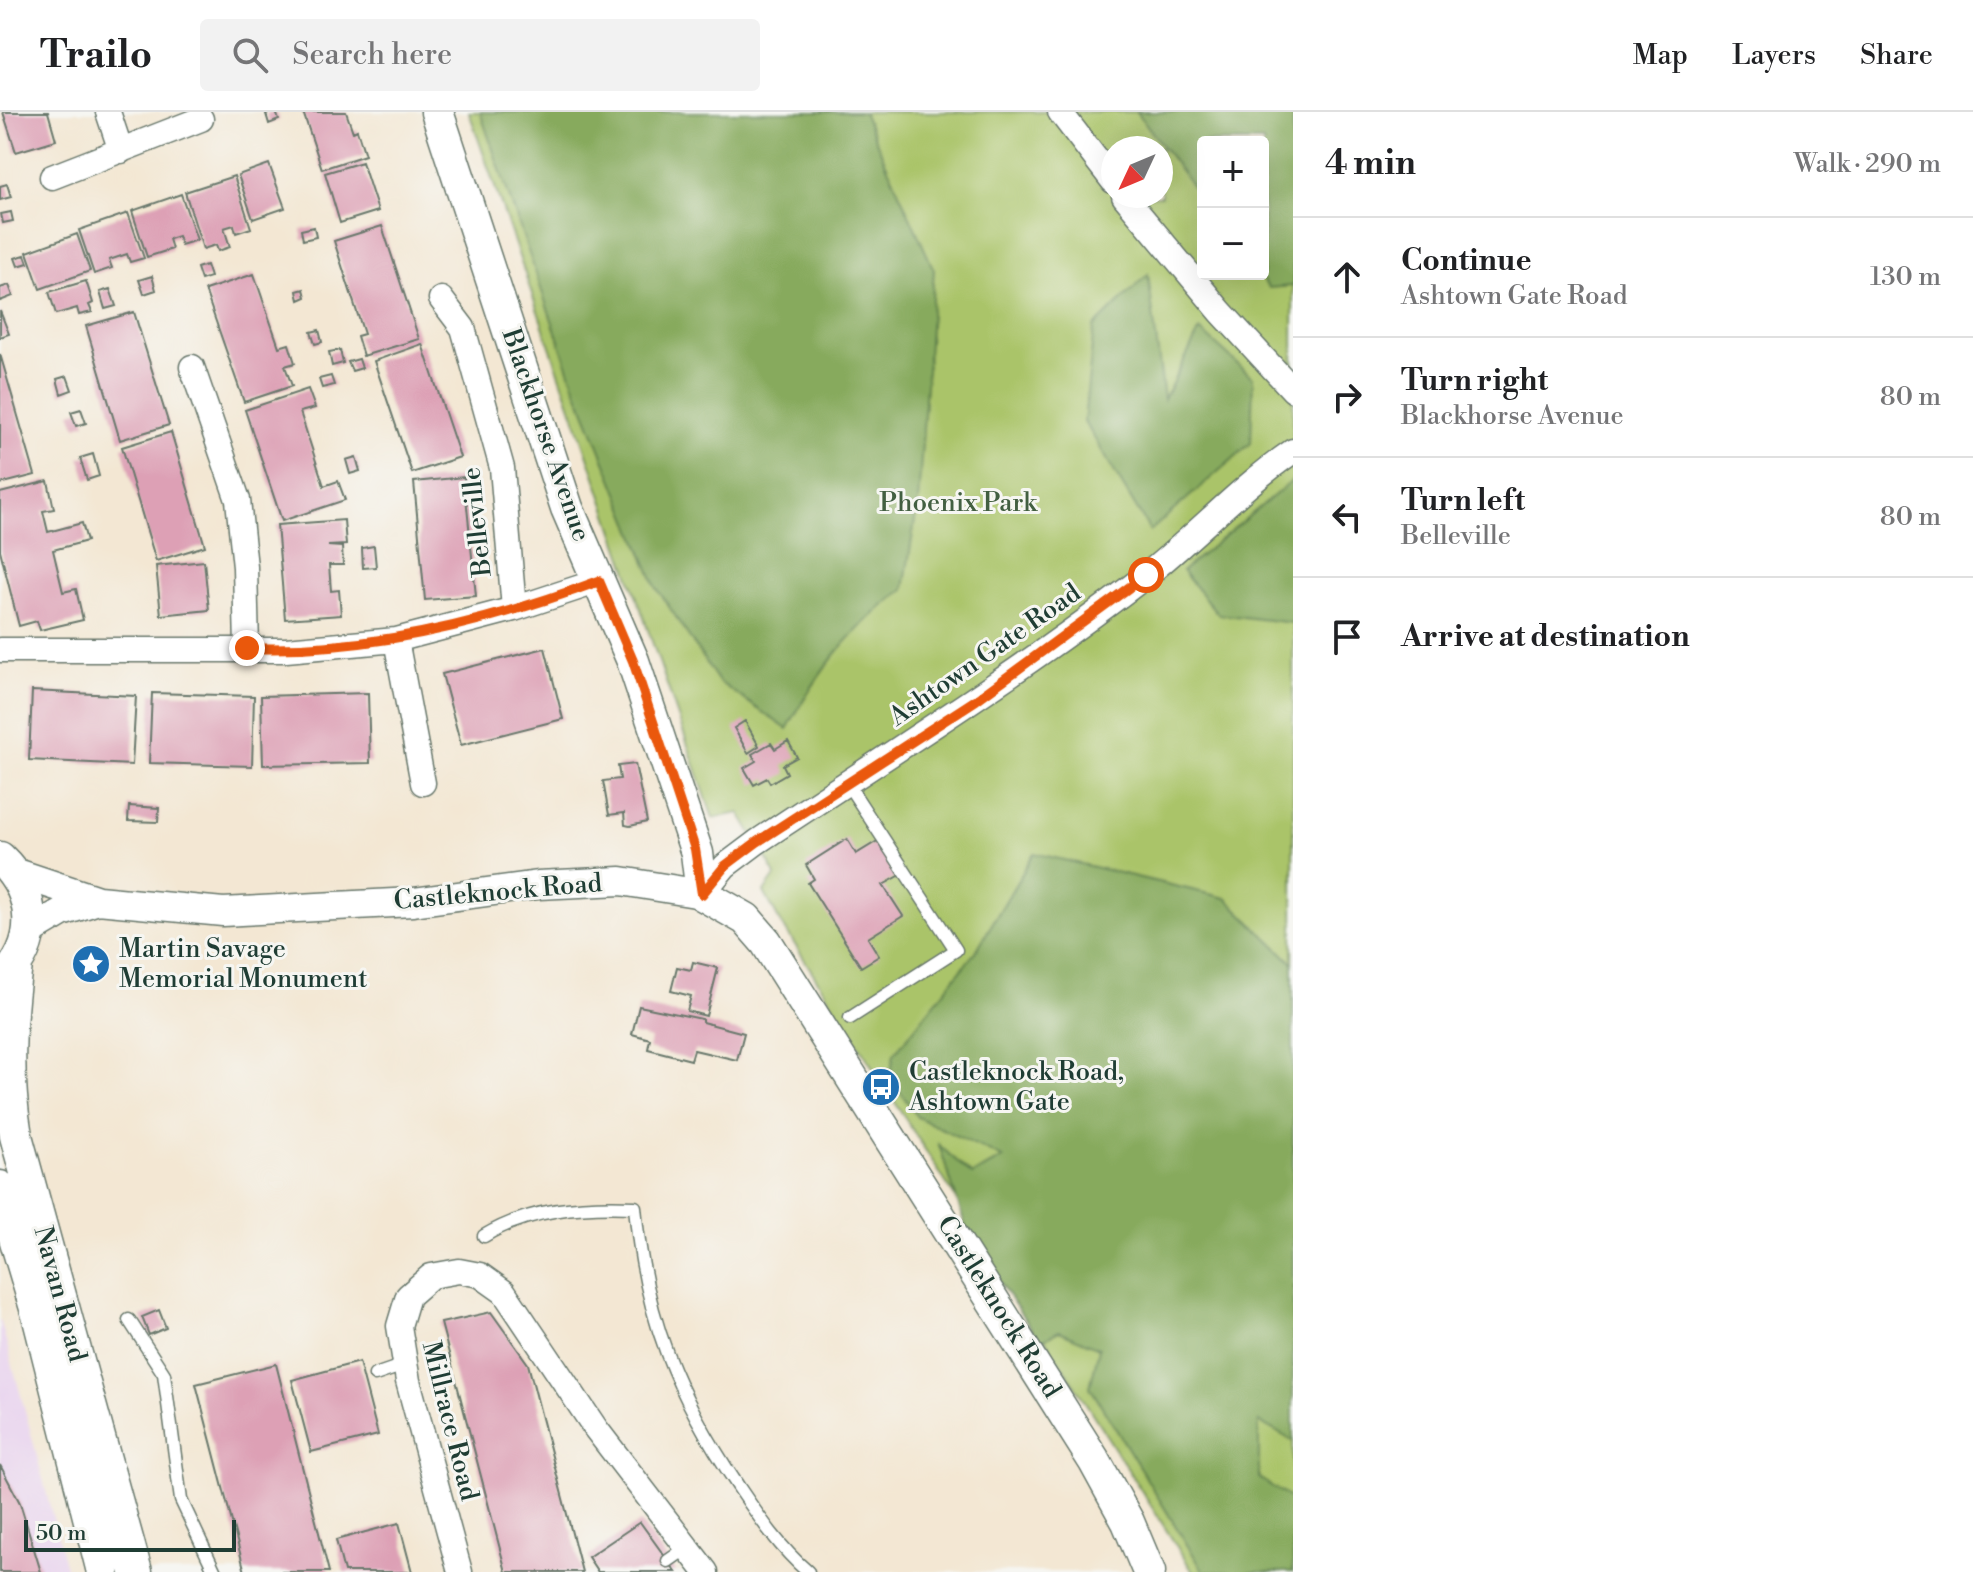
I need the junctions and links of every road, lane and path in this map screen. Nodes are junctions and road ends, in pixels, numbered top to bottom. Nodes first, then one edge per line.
1 (108, 112) edge
2 (437, 112) edge
3 (1060, 112) edge
4 (201, 119) dead end
5 (121, 151) junction
6 (1101, 165) edge
7 (52, 177) dead end
8 (1134, 208) edge
9 (441, 299) dead end
10 (192, 367) dead end
11 (1293, 390) edge
12 (1293, 451) edge
13 (599, 581) junction
14 (514, 609) junction
15 (396, 640) junction
16 (247, 648) junction
17 (0, 650) edge
18 (423, 783) dead end
19 (847, 783) junction
20 (7, 865) edge
21 (702, 894) junction
22 (98, 900) junction
23 (30, 931) junction
24 (8, 973) edge
25 (850, 1018) dead end
26 (0, 1187) edge
27 (484, 1236) dead end
28 (129, 1320) dead end
29 (404, 1365) junction
30 (375, 1375) dead end
31 (103, 1572) edge
32 (136, 1572) edge
33 (215, 1572) edge
34 (460, 1572) edge
35 (706, 1572) edge
36 (808, 1572) edge
37 (1149, 1572) edge

1 - 5 street
2 - 13 main road, Blackhorse Avenue
3 - 6 street
4 - 5 street
5 - 7 street
8 - 11 street
9 - 14 street, Belleville
10 - 16 street
12 - 19 street, Ashtown Gate Road
13 - 14 street, Belleville
13 - 21 main road, Blackhorse Avenue
14 - 15 street, Belleville
15 - 16 street, Belleville
15 - 18 street
16 - 17 street, Belleville
19 - 21 street, Ashtown Gate Road
19 - 25 lane
20 - 22 street, Castleknock Road
20 - 23 main road
21 - 22 street, Castleknock Road
21 - 37 main road, Castleknock Road
22 - 23 street, Castleknock Road
23 - 24 main road, Navan Road
24 - 32 main road, Navan Road
26 - 31 main road, Navan Road
27 - 36 lane
28 - 33 lane
29 - 30 lane
29 - 34 street, Millrace Road
29 - 35 street, Millrace Road

